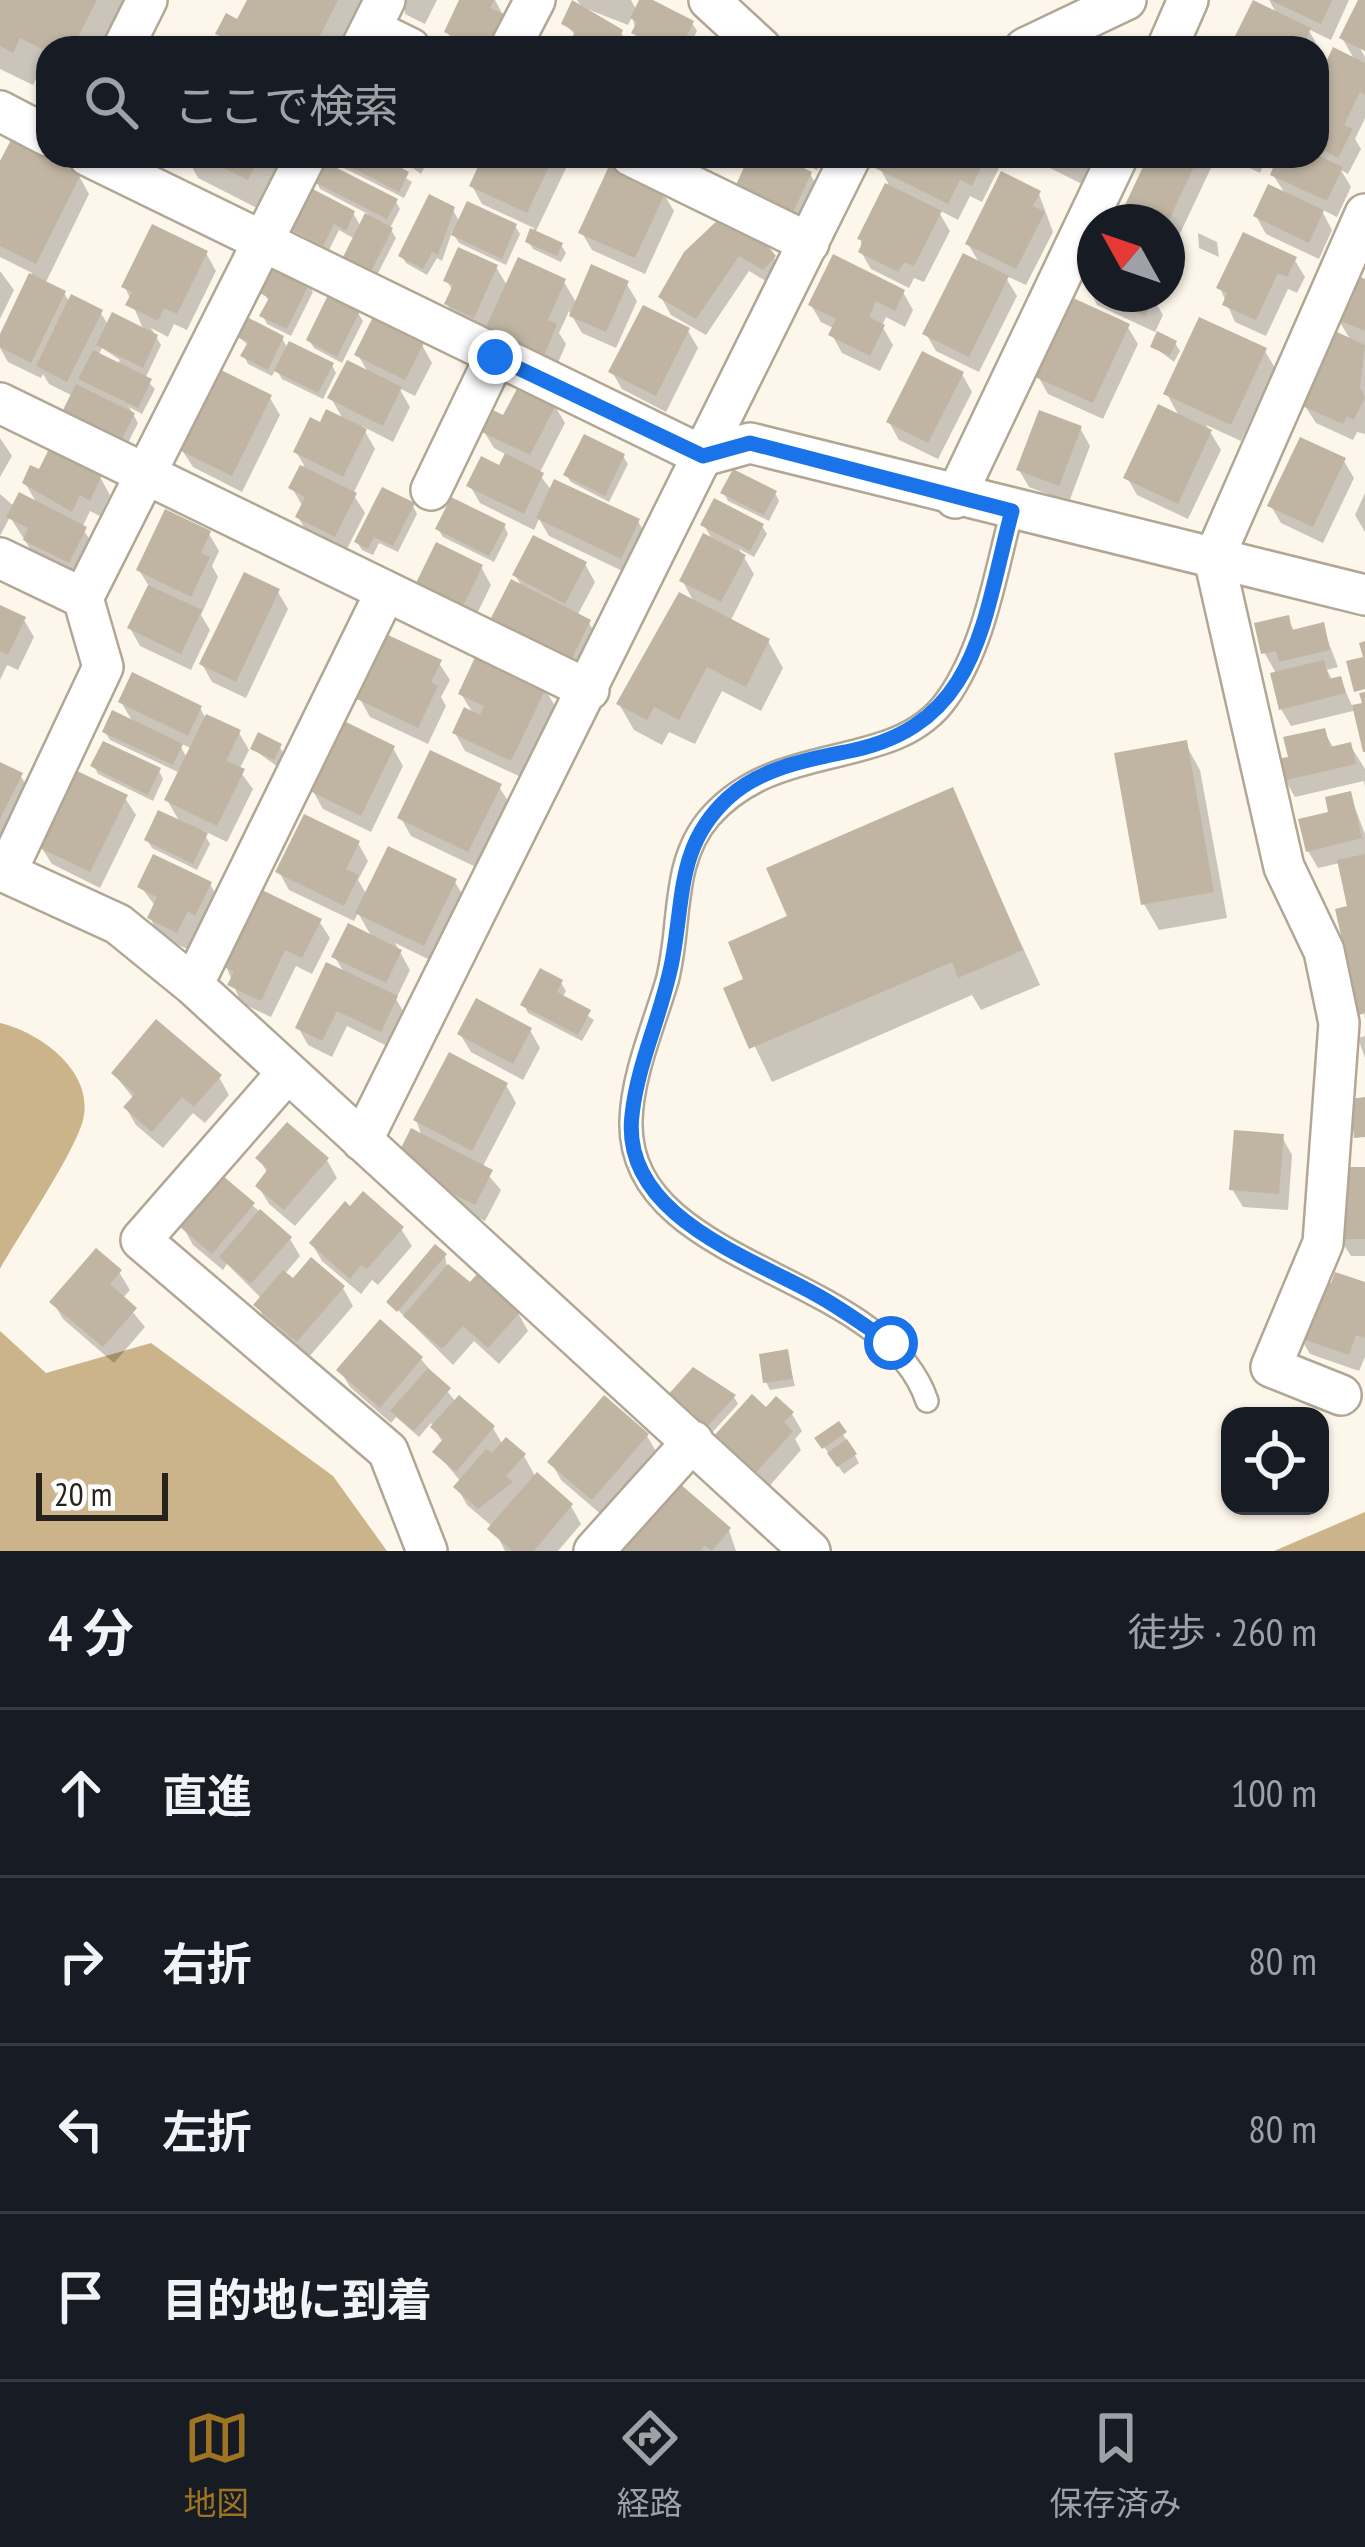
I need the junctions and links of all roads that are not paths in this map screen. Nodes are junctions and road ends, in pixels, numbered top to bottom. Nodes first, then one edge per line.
1 (147, 0) edge
2 (535, 0) edge
3 (709, 0) edge
4 (1126, 0) edge
5 (1188, 0) edge
6 (129, 36) edge
7 (516, 36) edge
8 (748, 36) edge
9 (1050, 36) edge
10 (1172, 36) edge
11 (0, 111) edge
12 (36, 130) edge
13 (111, 168) edge
14 (300, 168) edge
15 (656, 168) edge
16 (845, 168) edge
17 (1112, 168) edge
18 (1365, 214) edge
19 (809, 243) junction
20 (261, 245) junction
21 (495, 357) junction
22 (0, 403) edge
23 (703, 456) junction
24 (147, 476) junction
25 (430, 490) dead end
26 (955, 498) junction
27 (1012, 511) junction
28 (0, 558) edge
29 (1214, 558) junction
30 (386, 593) junction
31 (1365, 595) edge
32 (83, 598) junction
33 (589, 690) junction
34 (3, 872) edge
35 (193, 985) junction
36 (286, 1074) junction
37 (362, 1141) junction
38 (1341, 1395) dead end
39 (927, 1401) dead end
40 (693, 1441) junction
41 (806, 1548) edge
42 (427, 1551) edge
43 (594, 1551) edge

1 - 6 street
2 - 7 street
3 - 8 street
4 - 9 street
5 - 10 street
11 - 12 street
13 - 20 street
14 - 20 street
15 - 19 street
16 - 19 street
17 - 26 street
18 - 29 street
19 - 23 street
20 - 21 street
20 - 24 street
21 - 23 street
21 - 25 street
22 - 24 street
23 - 26 street
23 - 33 street
24 - 30 street
24 - 32 street
26 - 27 street
27 - 29 street
27 - 39 lane
28 - 32 street
29 - 31 street
29 - 38 street
30 - 33 street
30 - 35 street
32 - 34 street
33 - 37 street
34 - 35 street
35 - 36 street
36 - 37 street
36 - 42 street
37 - 40 street
40 - 41 street
40 - 43 street

